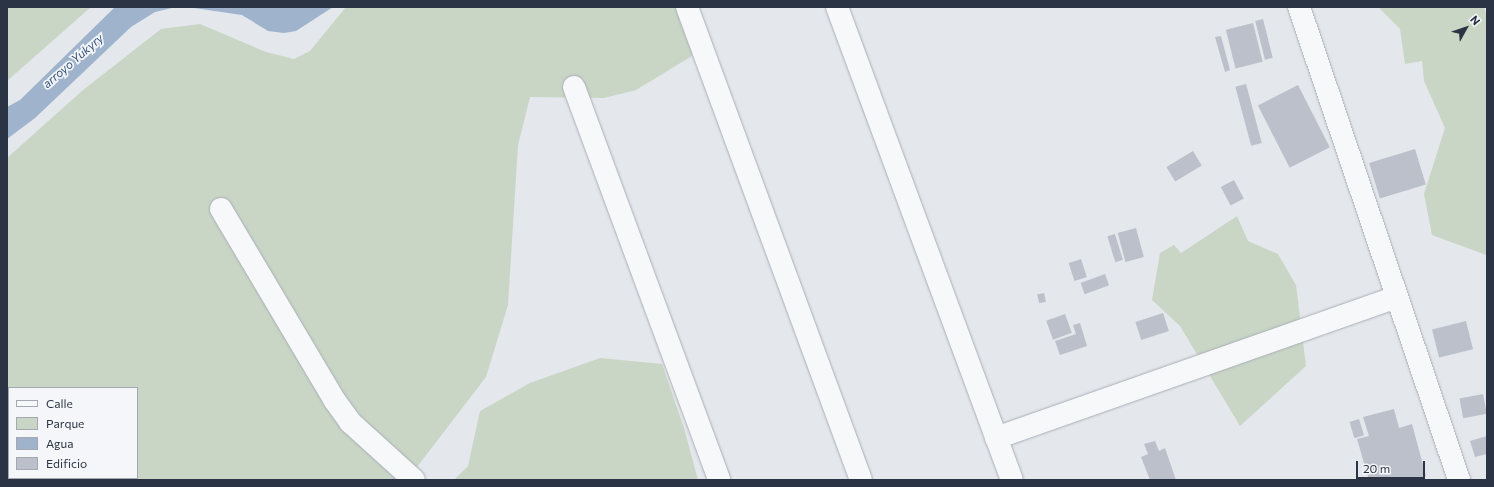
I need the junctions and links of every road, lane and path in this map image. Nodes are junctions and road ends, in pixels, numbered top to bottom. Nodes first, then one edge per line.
1 (687, 7) edge
2 (837, 7) edge
3 (1299, 7) edge
4 (574, 87) dead end
5 (221, 209) dead end
6 (1396, 298) junction
7 (996, 438) junction
8 (414, 480) edge
9 (719, 480) edge
10 (861, 480) edge
11 (1012, 480) edge
12 (1459, 480) edge

1 - 10 street
2 - 7 street
3 - 6 street
4 - 9 street
5 - 8 street
6 - 7 street
6 - 12 street
7 - 11 street

